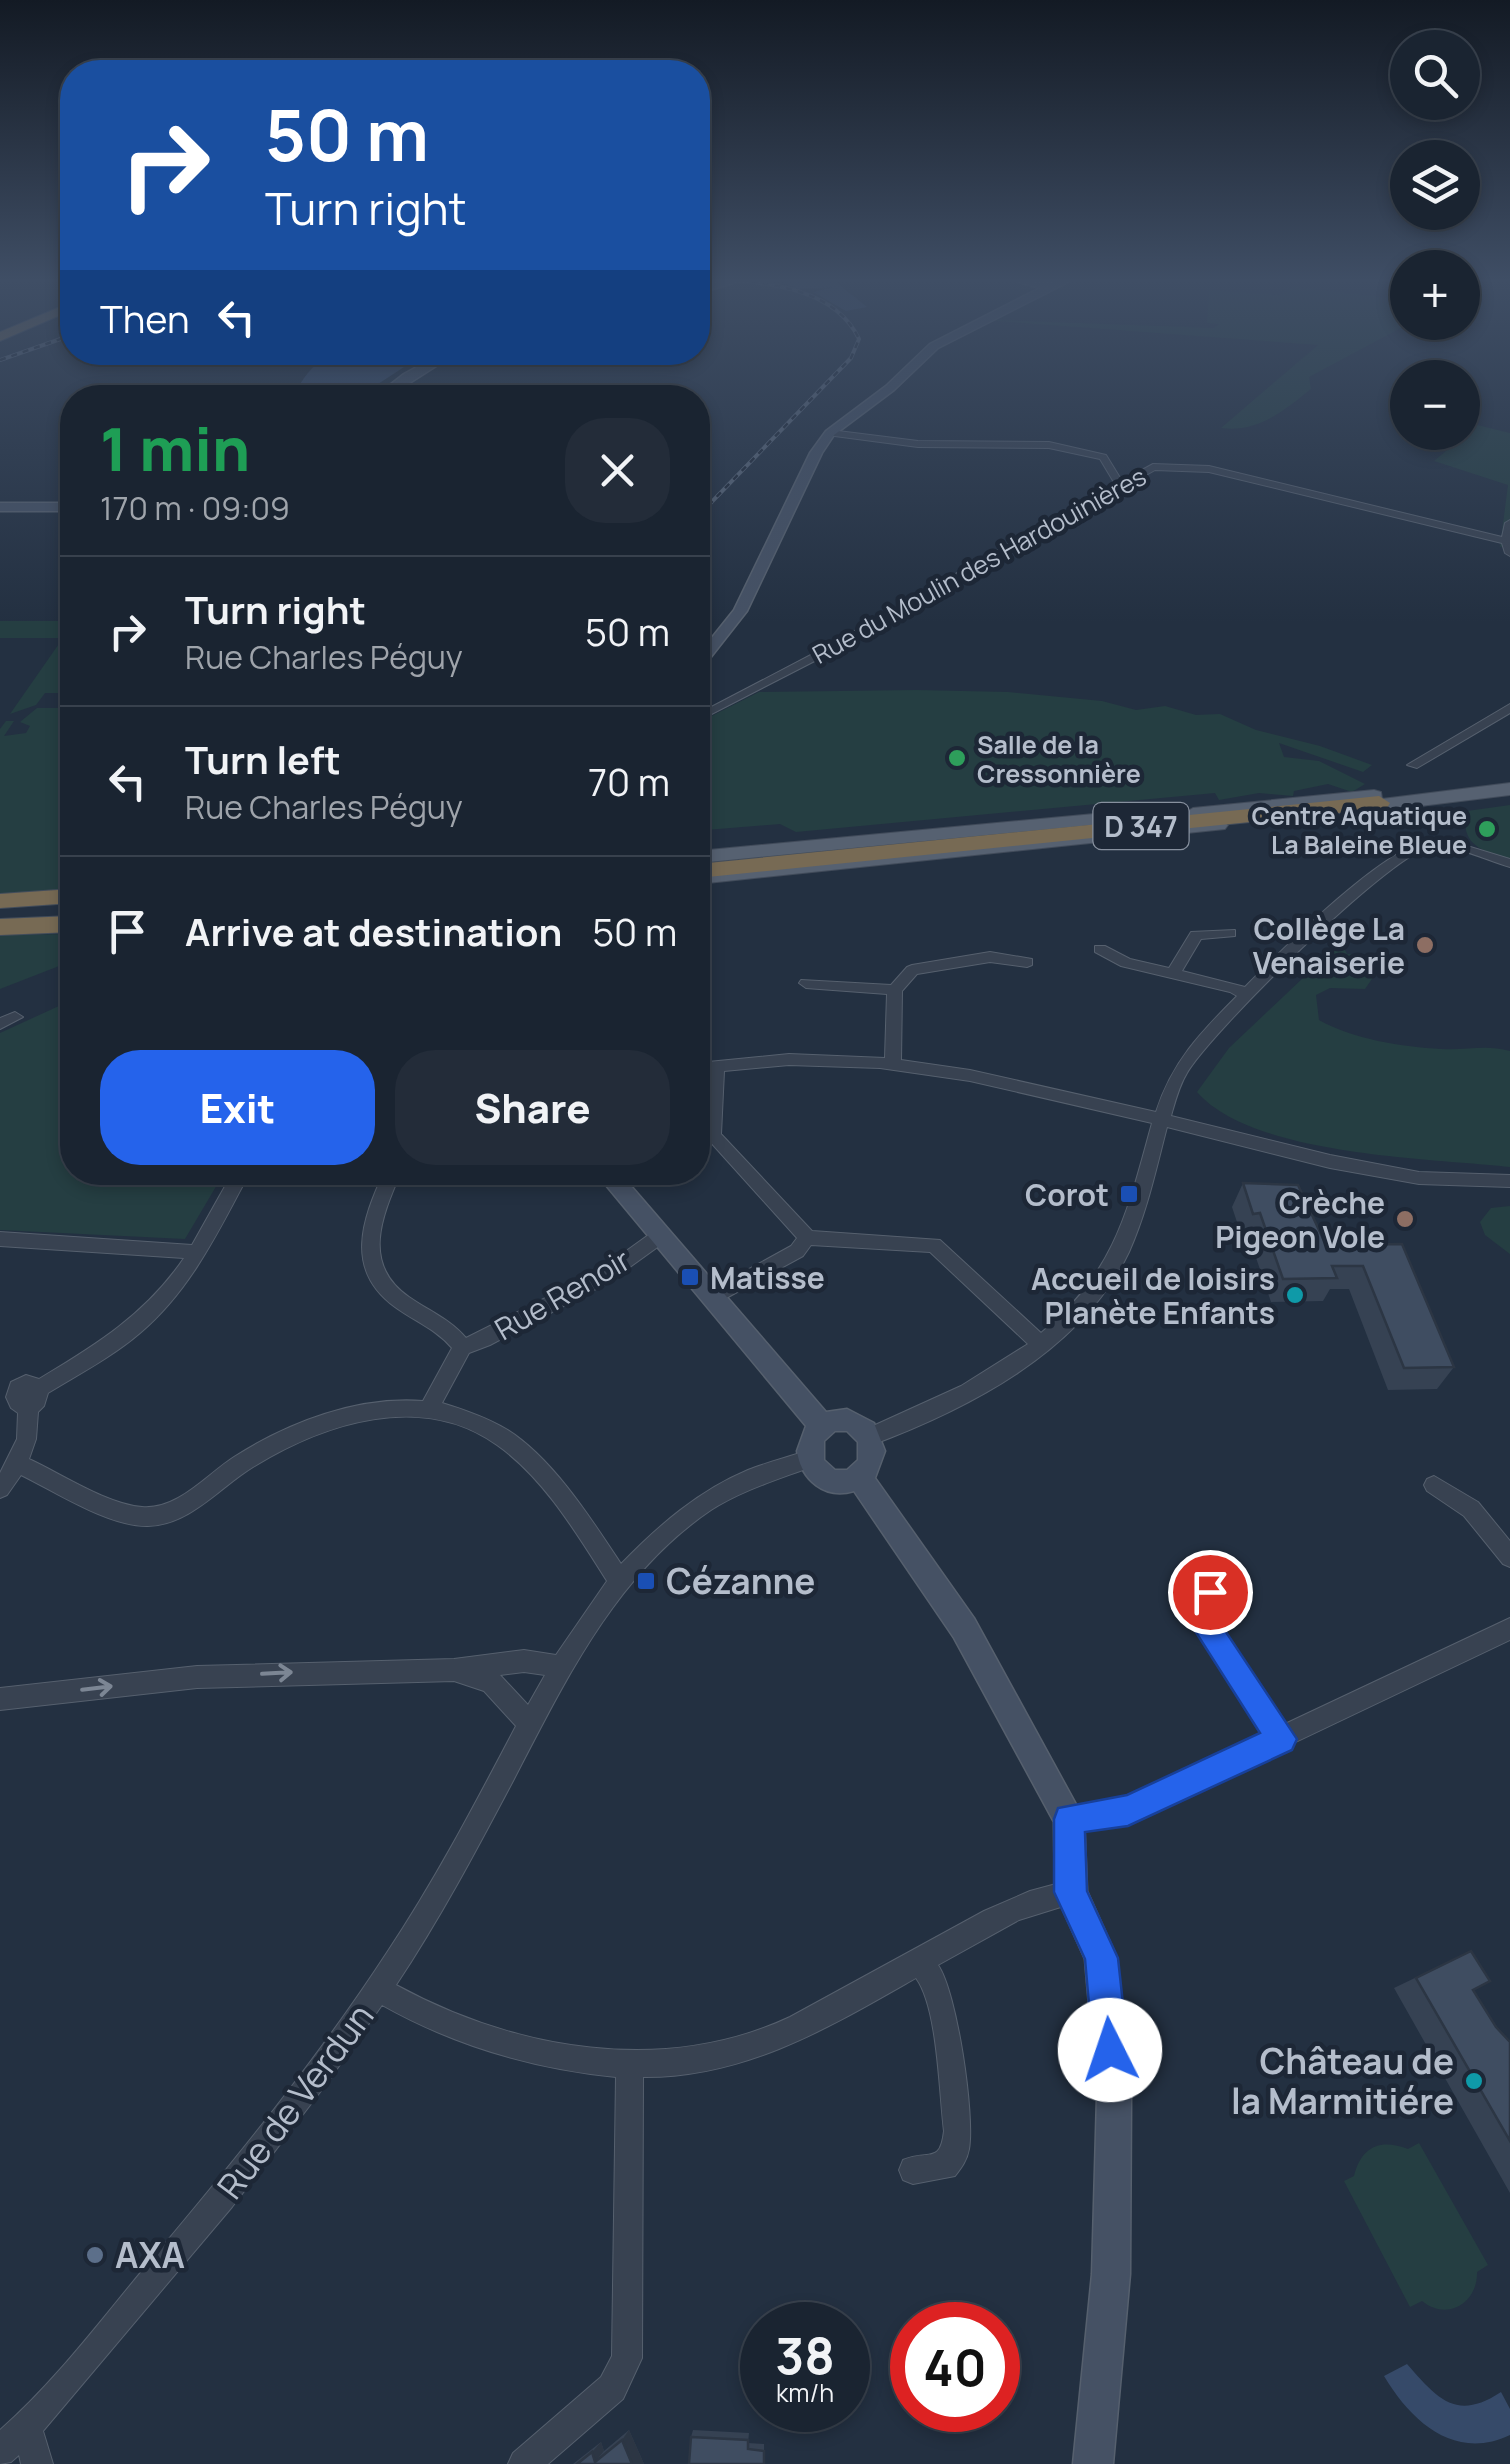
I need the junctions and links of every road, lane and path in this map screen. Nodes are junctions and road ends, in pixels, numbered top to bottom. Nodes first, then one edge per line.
1 (883, 393) edge
2 (830, 433) junction
3 (1119, 483) junction
4 (0, 507) edge
5 (60, 507) edge
6 (1510, 523) edge
7 (1506, 541) junction
8 (1510, 553) edge
9 (710, 649) edge
10 (1510, 708) edge
11 (710, 712) edge
12 (1413, 765) dead end
13 (1510, 787) edge
14 (1379, 803) junction
15 (1149, 819) joint
16 (710, 863) edge
17 (710, 863) edge
18 (1510, 863) edge
19 (710, 877) edge
20 (60, 897) edge
21 (0, 903) edge
22 (60, 909) edge
23 (60, 912) edge
24 (0, 920) edge
25 (60, 923) edge
26 (1230, 933) dead end
27 (1100, 948) dead end
28 (1026, 962) dead end
29 (1173, 973) junction
30 (806, 983) dead end
31 (896, 990) junction
32 (1246, 994) junction
33 (893, 1062) junction
34 (710, 1066) edge
35 (710, 1101) edge
36 (1160, 1121) junction
37 (1510, 1180) edge
38 (235, 1185) edge
39 (388, 1185) edge
40 (617, 1185) edge
41 (660, 1236) junction
42 (807, 1238) junction
43 (0, 1240) edge
44 (197, 1252) junction
45 (713, 1298) junction
46 (1041, 1345) junction
47 (462, 1346) junction
48 (20, 1398) edge
49 (428, 1410) junction
50 (822, 1426) junction
51 (869, 1437) junction
52 (809, 1459) junction
53 (18, 1463) junction
54 (859, 1476) junction
55 (1434, 1485) dead end
56 (0, 1488) edge
57 (1510, 1557) edge
58 (618, 1579) junction
59 (1220, 1582) dead end
60 (1510, 1629) edge
61 (559, 1666) junction
62 (454, 1670) junction
63 (0, 1699) edge
64 (532, 1717) junction
65 (1282, 1739) junction
66 (1069, 1819) junction
67 (1070, 1892) junction
68 (920, 1962) junction
69 (378, 1989) junction
70 (630, 2064) junction
71 (912, 2170) dead end
72 (27, 2428) junction
73 (0, 2450) edge
74 (37, 2464) edge
75 (524, 2464) edge
76 (1093, 2464) edge

1 - 2 street
2 - 3 street
2 - 9 street
3 - 7 street, Rue du Moulin des Hardouinières
3 - 11 street, Rue du Moulin des Hardouinières
4 - 5 street
6 - 7 street
7 - 8 street
10 - 12 street
13 - 14 main road
13 - 15 main road, D 347
14 - 16 highway, D 347
14 - 19 main road
15 - 17 highway, D 347
18 - 32 street
20 - 21 highway
21 - 22 highway
23 - 24 highway
24 - 25 highway
26 - 29 street
27 - 29 street
28 - 31 street
29 - 32 street
30 - 31 street
31 - 33 street
32 - 36 street
33 - 34 street
33 - 36 street
35 - 42 street
36 - 37 street
36 - 46 street
38 - 44 street
39 - 47 street, Rue Renoir
40 - 41 street
41 - 45 street
41 - 47 street, Rue Renoir
42 - 45 street
42 - 46 street
43 - 44 street
44 - 48 street
45 - 50 street
46 - 51 street
47 - 49 street, Rue Renoir
48 - 53 street
49 - 53 street
49 - 58 street
50 - 51 street
50 - 52 street
51 - 54 street
52 - 54 street
52 - 58 street, Rue de Verdun
53 - 56 street
54 - 66 street
55 - 57 street
58 - 61 street, Rue de Verdun
59 - 65 street
60 - 65 street
61 - 62 street
61 - 64 street, Rue de Verdun
63 -> 62 street
62 - 64 street
64 - 69 street, Rue de Verdun
65 - 66 street
66 - 67 street
67 - 68 street
67 - 76 street
68 - 70 street
68 - 71 street
69 - 70 street
69 - 72 street, Rue de Verdun
70 - 75 street
72 - 73 street, Rue de Verdun
72 - 74 street

